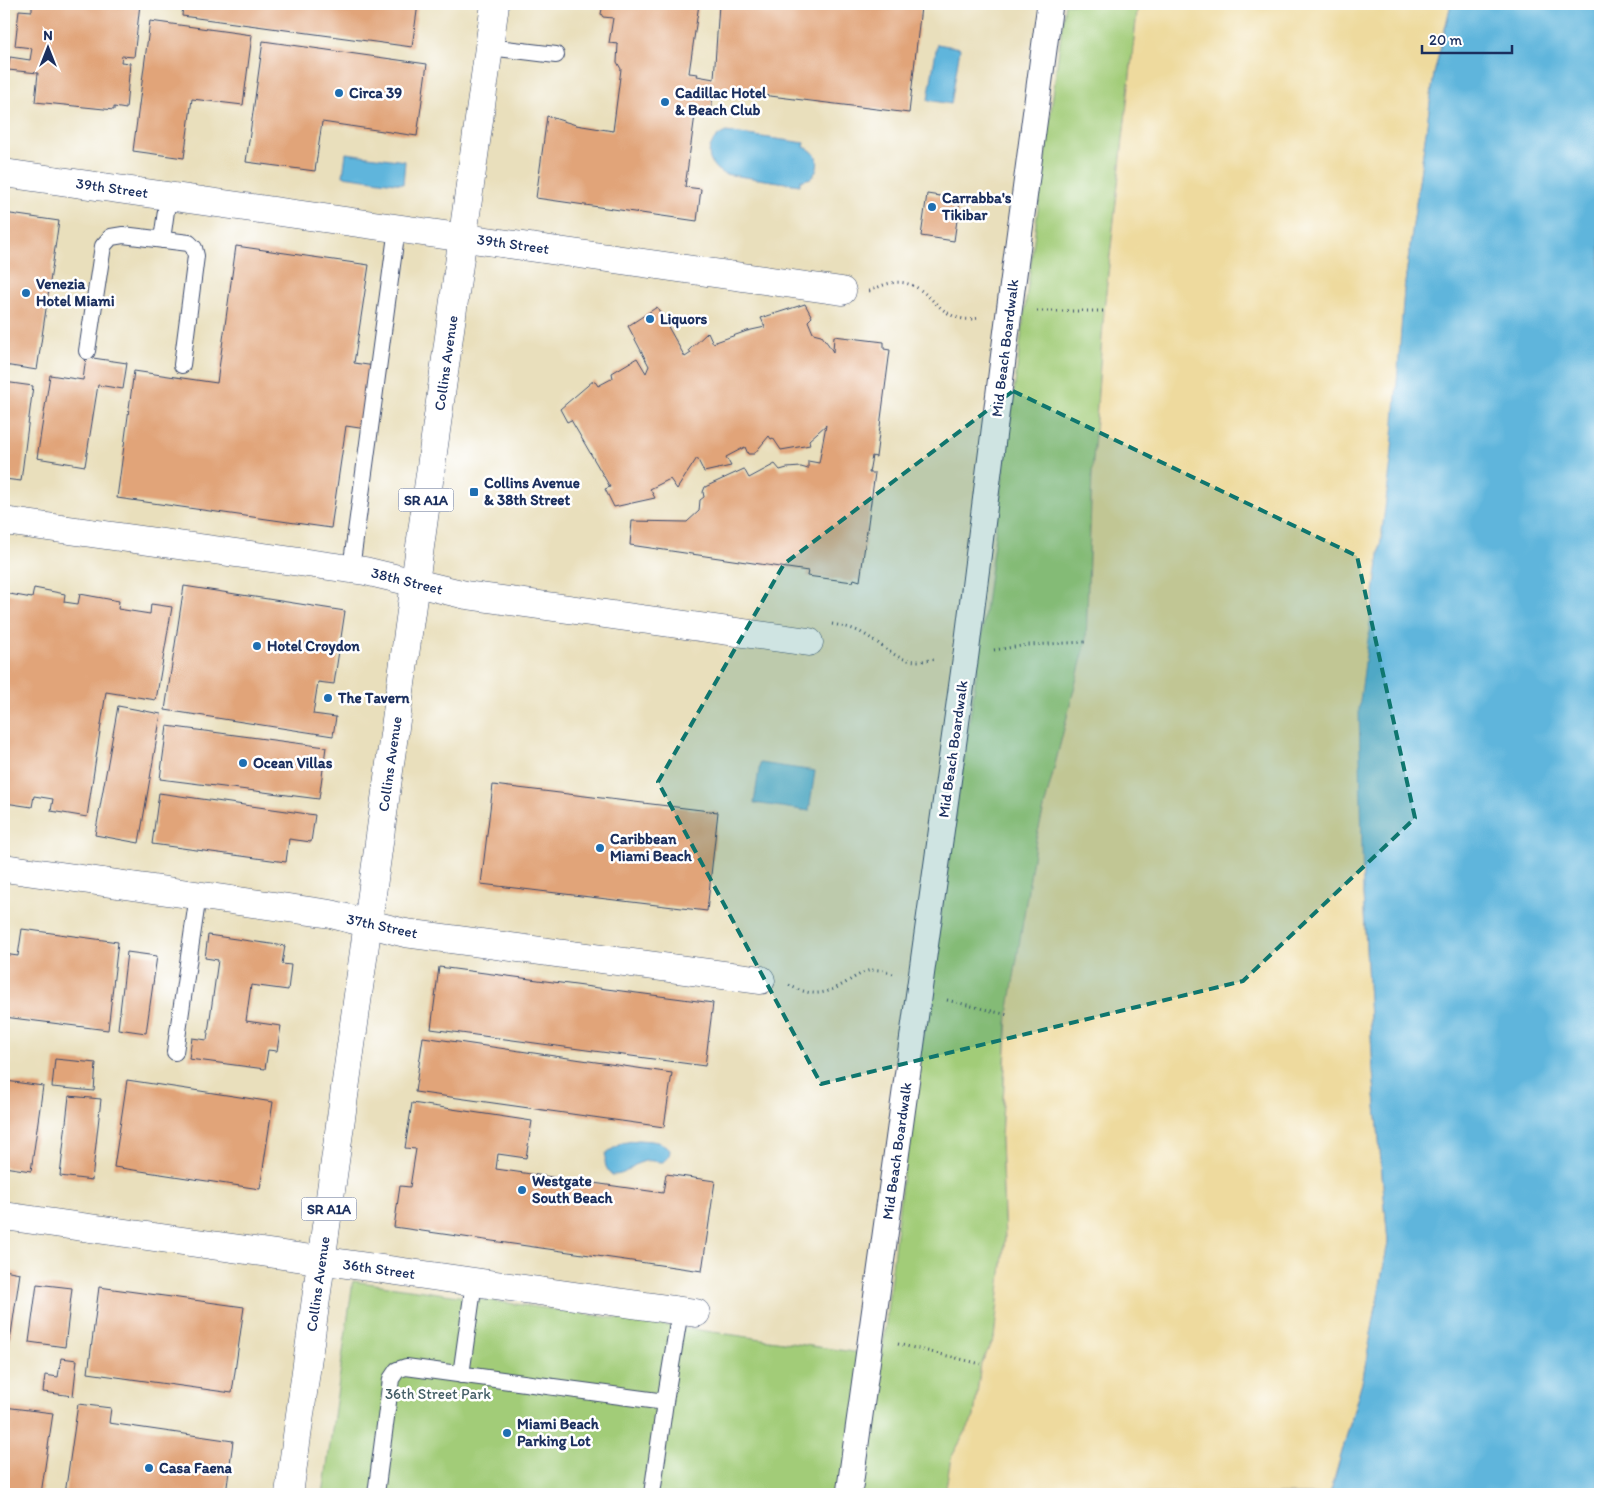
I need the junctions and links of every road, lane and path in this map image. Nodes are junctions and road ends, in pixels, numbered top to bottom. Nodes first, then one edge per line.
1 (495, 4) edge
2 (1050, 4) edge
3 (489, 47) junction
4 (556, 55) dead end
5 (4, 173) edge
6 (168, 196) junction
7 (397, 228) junction
8 (463, 237) junction
9 (162, 240) junction
10 (842, 291) joint
11 (1104, 311) dead end
12 (1009, 312) junction
13 (87, 351) dead end
14 (182, 365) dead end
15 (4, 521) edge
16 (351, 569) junction
17 (415, 582) junction
18 (831, 624) dead end
19 (809, 642) dead end
20 (1086, 642) dead end
21 (966, 654) junction
22 (4, 868) edge
23 (198, 895) junction
24 (367, 923) junction
25 (771, 980) joint
26 (919, 994) junction
27 (1008, 1015) dead end
28 (175, 1052) dead end
29 (4, 1216) edge
30 (322, 1261) junction
31 (474, 1282) junction
32 (688, 1312) joint
33 (871, 1338) junction
34 (981, 1364) dead end
35 (460, 1375) junction
36 (665, 1402) junction
37 (289, 1494) edge
38 (376, 1494) edge
39 (652, 1494) edge
40 (849, 1494) edge

1 - 3 street, Collins Avenue / SR A1A
2 - 12 street, Mid Beach Boardwalk
3 - 4 lane
3 - 8 street, Collins Avenue / SR A1A
5 - 6 street, 39th Street
6 - 7 street, 39th Street
6 - 9 lane
7 - 8 street, 39th Street
7 - 16 lane
8 - 10 street, 39th Street
8 - 17 street, Collins Avenue / SR A1A
9 - 13 lane
9 - 14 lane
10 - 12 path
11 - 12 path
12 - 21 street, Mid Beach Boardwalk
15 - 16 street, 38th Street
16 - 17 street, 38th Street
17 - 19 street, 38th Street
17 - 24 street, Collins Avenue / SR A1A
18 - 21 path
20 - 21 path
21 - 26 street, Mid Beach Boardwalk
22 - 23 street, 37th Street
23 - 24 street, 37th Street
23 - 28 lane
24 - 25 street, 37th Street
24 - 30 street, Collins Avenue / SR A1A
25 - 26 path
26 - 27 path
26 - 33 street, Mid Beach Boardwalk
29 - 30 street, 36th Street
30 - 31 street, 36th Street
30 - 37 street, Collins Avenue / SR A1A
31 - 32 street, 36th Street
31 - 35 lane
32 - 36 lane
33 - 34 path
33 - 40 street, Mid Beach Boardwalk
35 - 36 lane
35 - 38 lane
36 - 39 lane

